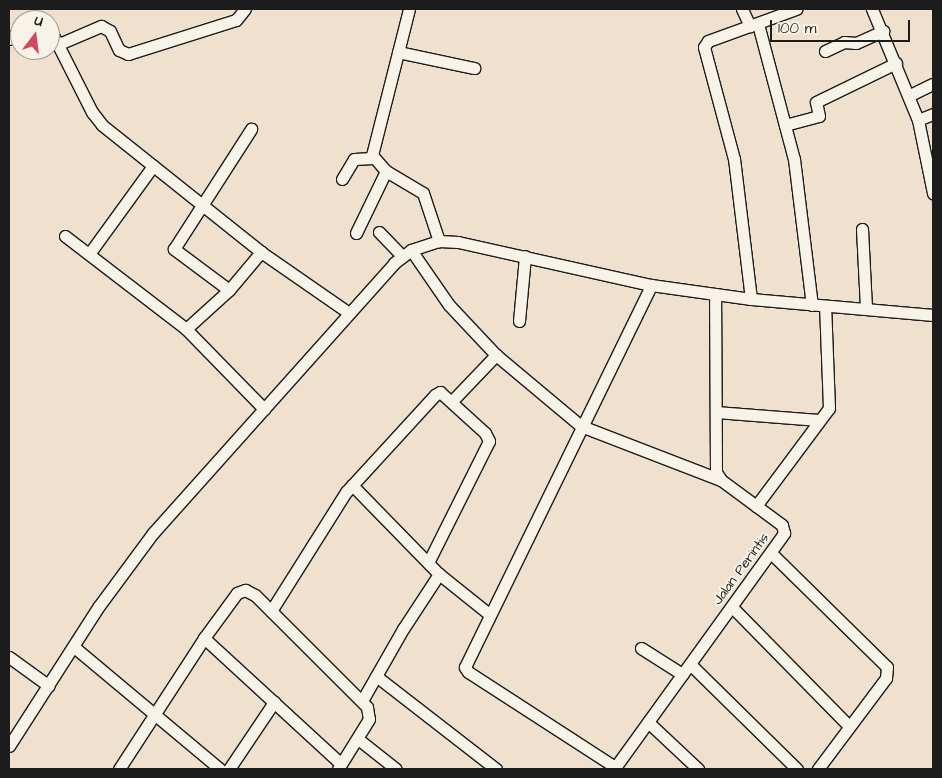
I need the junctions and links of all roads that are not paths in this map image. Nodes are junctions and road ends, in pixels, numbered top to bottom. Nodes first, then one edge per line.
1 (245, 9) edge
2 (409, 9) edge
3 (742, 9) edge
4 (796, 9) edge
5 (872, 9) edge
6 (754, 25) junction
7 (882, 31) junction
8 (60, 44) edge
9 (60, 46) edge
10 (825, 51) dead end
11 (398, 52) junction
12 (896, 64) junction
13 (474, 68) dead end
14 (933, 84) edge
15 (910, 95) junction
16 (933, 114) edge
17 (918, 120) junction
18 (785, 125) junction
19 (251, 130) dead end
20 (373, 158) junction
21 (153, 166) junction
22 (386, 171) junction
23 (342, 179) dead end
24 (933, 193) edge
25 (202, 205) junction
26 (862, 229) dead end
27 (379, 232) dead end
28 (356, 233) dead end
29 (65, 236) dead end
30 (439, 241) junction
31 (261, 252) junction
32 (406, 253) junction
33 (89, 254) junction
34 (525, 256) junction
35 (651, 285) junction
36 (229, 290) junction
37 (715, 294) junction
38 (751, 299) junction
39 (812, 305) junction
40 (825, 306) junction
41 (866, 309) junction
42 (349, 313) junction
43 (933, 315) edge
44 (519, 321) dead end
45 (186, 329) junction
46 (496, 355) junction
47 (452, 401) junction
48 (264, 409) junction
49 (716, 412) junction
50 (819, 420) junction
51 (581, 426) junction
52 (721, 480) junction
53 (352, 485) junction
54 (756, 506) junction
55 (772, 554) junction
56 (428, 563) junction
57 (439, 574) junction
58 (732, 607) junction
59 (271, 611) junction
60 (488, 614) junction
61 (204, 638) junction
62 (74, 647) junction
63 (641, 648) dead end
64 (9, 657) edge
65 (690, 664) junction
66 (682, 674) junction
67 (376, 676) junction
68 (49, 686) junction
69 (363, 699) junction
70 (274, 702) junction
71 (152, 714) junction
72 (648, 722) junction
73 (849, 726) junction
74 (358, 739) junction
75 (9, 746) edge
76 (340, 766) edge
77 (614, 768) edge
78 (823, 768) edge
79 (119, 769) edge
80 (220, 769) edge
81 (229, 769) edge
82 (396, 769) edge
83 (496, 769) edge
84 (698, 769) edge
85 (796, 769) edge

1 - 8 street
2 - 11 street
3 - 6 street
4 - 6 street
5 - 7 street
6 - 18 street
6 - 38 street
7 - 10 street
7 - 12 street
9 - 21 street
11 - 13 street
11 - 20 street
12 - 15 street
12 - 18 street
14 - 15 street
15 - 17 street
16 - 17 street
17 - 24 street
18 - 39 street
19 - 25 street
20 - 22 street
20 - 23 street
21 - 25 street
21 - 33 street
22 - 28 street
22 - 30 street
25 - 31 street
25 - 36 street
26 - 41 street
27 - 32 street, Jalan Perintis
29 - 33 street
30 - 32 street
30 - 34 street
31 - 36 street
31 - 42 street
32 - 42 street
32 - 46 street, Jalan Perintis
33 - 45 street
34 - 35 street
34 - 44 street
35 - 37 street
35 - 51 street
36 - 45 street
37 - 38 street
37 - 49 street
38 - 39 street
39 - 40 street
40 - 41 street
40 - 50 street
41 - 43 street
42 - 48 street
45 - 48 street
46 - 47 street
46 - 51 street, Jalan Perintis
47 - 53 street
47 - 56 street
48 - 62 street
49 - 50 street
49 - 52 street
50 - 54 street
51 - 52 street, Jalan Perintis
51 - 60 street
52 - 54 street, Jalan Perintis
53 - 56 street
53 - 59 street
54 - 55 street, Jalan Perintis
55 - 58 street, Jalan Perintis
55 - 73 street
56 - 57 street
57 - 60 street
57 - 67 street
58 - 65 street, Jalan Perintis
58 - 73 street
59 - 61 street
59 - 69 street
60 - 77 street
61 - 70 street
61 - 71 street
62 - 68 street
62 - 71 street
63 - 66 street
64 - 68 street
65 - 66 street, Jalan Perintis
65 - 85 street
66 - 72 street, Jalan Perintis
67 - 69 street
67 - 83 street
68 - 75 street
69 - 74 street
70 - 76 street
70 - 81 street
71 - 79 street
71 - 80 street
72 - 77 street, Jalan Perintis
72 - 84 street
73 - 78 street
74 - 76 street
74 - 82 street

